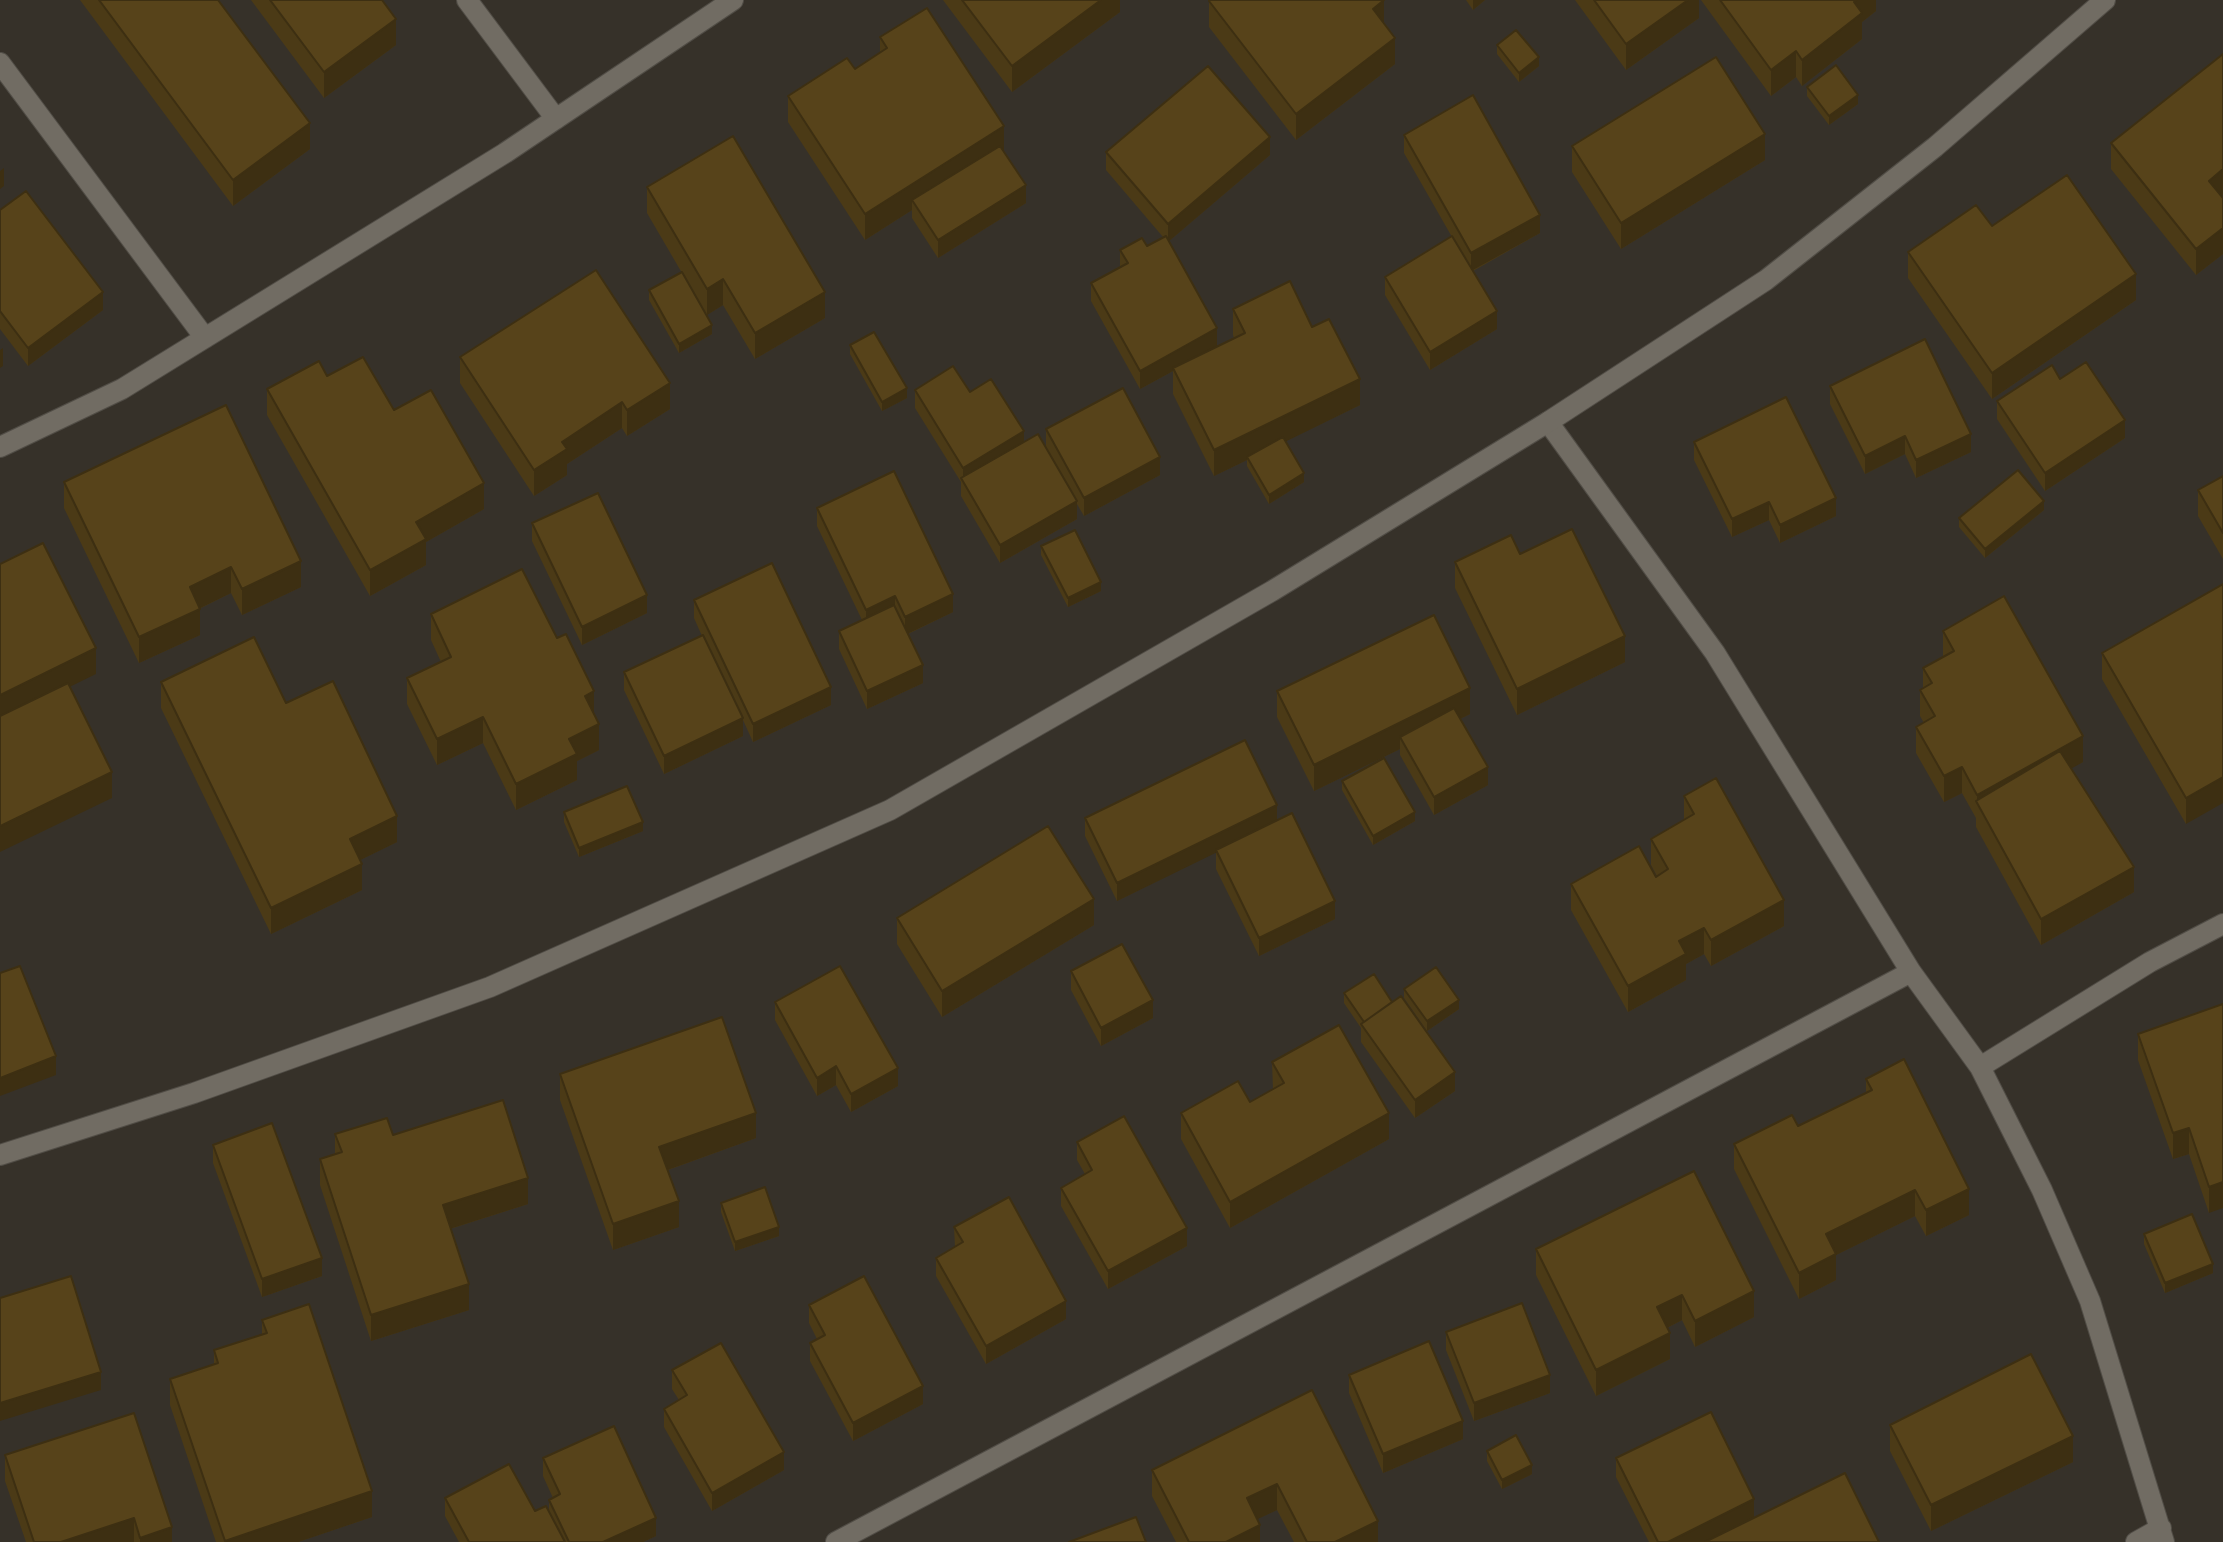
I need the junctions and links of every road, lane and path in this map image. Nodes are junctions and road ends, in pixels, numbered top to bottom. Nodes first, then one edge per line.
1 (467, 0) edge
2 (733, 0) edge
3 (2105, 0) edge
4 (0, 63) edge
5 (556, 119) junction
6 (205, 338) junction
7 (1548, 422) junction
8 (0, 447) edge
9 (2223, 924) edge
10 (1911, 972) junction
11 (1980, 1067) junction
12 (0, 1155) edge
13 (2162, 1535) edge
14 (836, 1542) edge
15 (2136, 1542) edge

1 - 5 street
2 - 5 street
3 - 7 street
4 - 6 street
5 - 6 street
6 - 8 street
7 - 10 street
7 - 12 street
9 - 11 street
10 - 11 street
10 - 14 street
11 - 13 street
13 - 15 street

